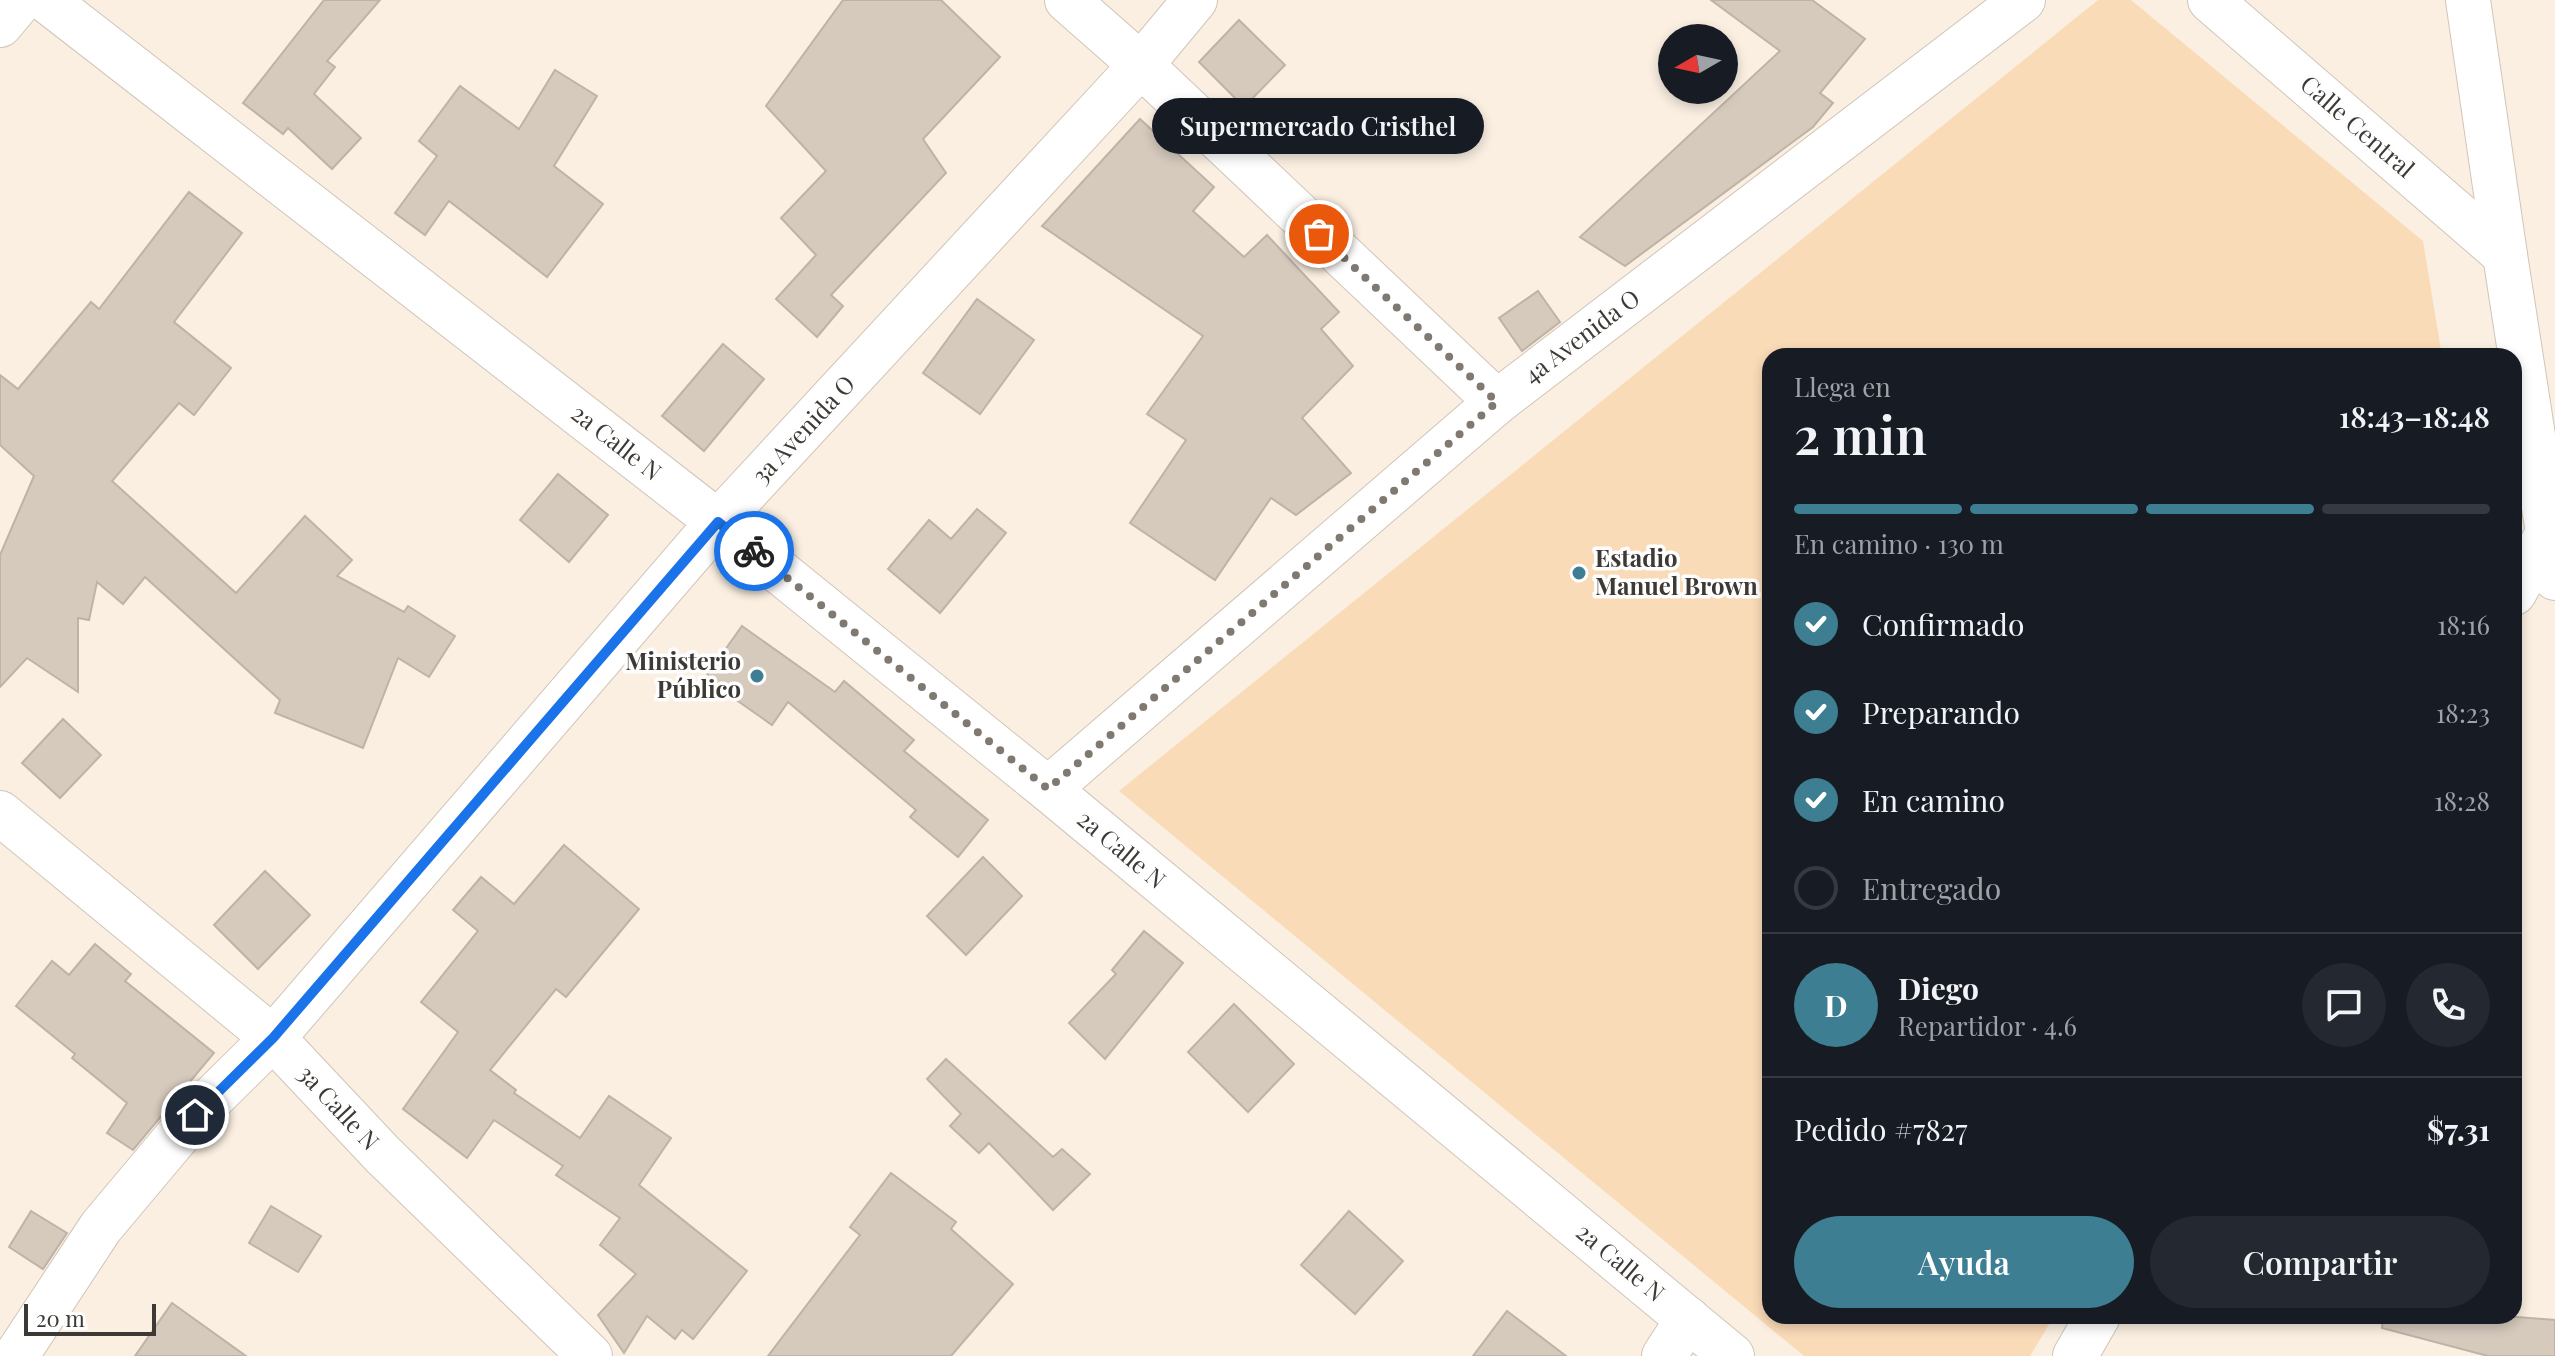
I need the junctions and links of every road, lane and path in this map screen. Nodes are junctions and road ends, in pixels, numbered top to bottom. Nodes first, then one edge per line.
1 (21, 0) edge
2 (46, 0) edge
3 (1067, 0) edge
4 (1195, 0) edge
5 (2023, 0) edge
6 (2210, 0) edge
7 (2468, 0) edge
8 (0, 25) edge
9 (1141, 65) junction
10 (2505, 255) junction
11 (2519, 348) edge
12 (2522, 365) edge
13 (1497, 402) junction
14 (718, 522) junction
15 (2548, 533) junction
16 (2555, 578) edge
17 (2522, 579) edge
18 (1048, 789) junction
19 (0, 813) edge
20 (273, 1038) junction
21 (1688, 1319) junction
22 (2093, 1324) edge
23 (16, 1356) edge
24 (590, 1356) edge
25 (1664, 1356) edge
26 (1732, 1356) edge
27 (2075, 1356) edge

1 - 8 street
2 - 14 street, 2a Calle N
3 - 9 street
4 - 9 street, 3a Avenida O
5 - 13 street, 4a Avenida O
6 - 10 street, Calle Central
7 - 10 street
9 - 13 street
9 - 14 street, 3a Avenida O
10 - 11 street
12 - 15 street
13 - 18 street, 4a Avenida O
14 - 18 street, 2a Calle N
14 - 20 street, 3a Avenida O
15 - 16 street
15 - 17 street
18 - 21 street, 2a Calle N
19 - 20 street, 3a Calle N
20 - 23 street, 3a Avenida O
20 - 24 street, 3a Calle N
21 - 25 street
21 - 26 street, 2a Calle N
22 - 27 street

